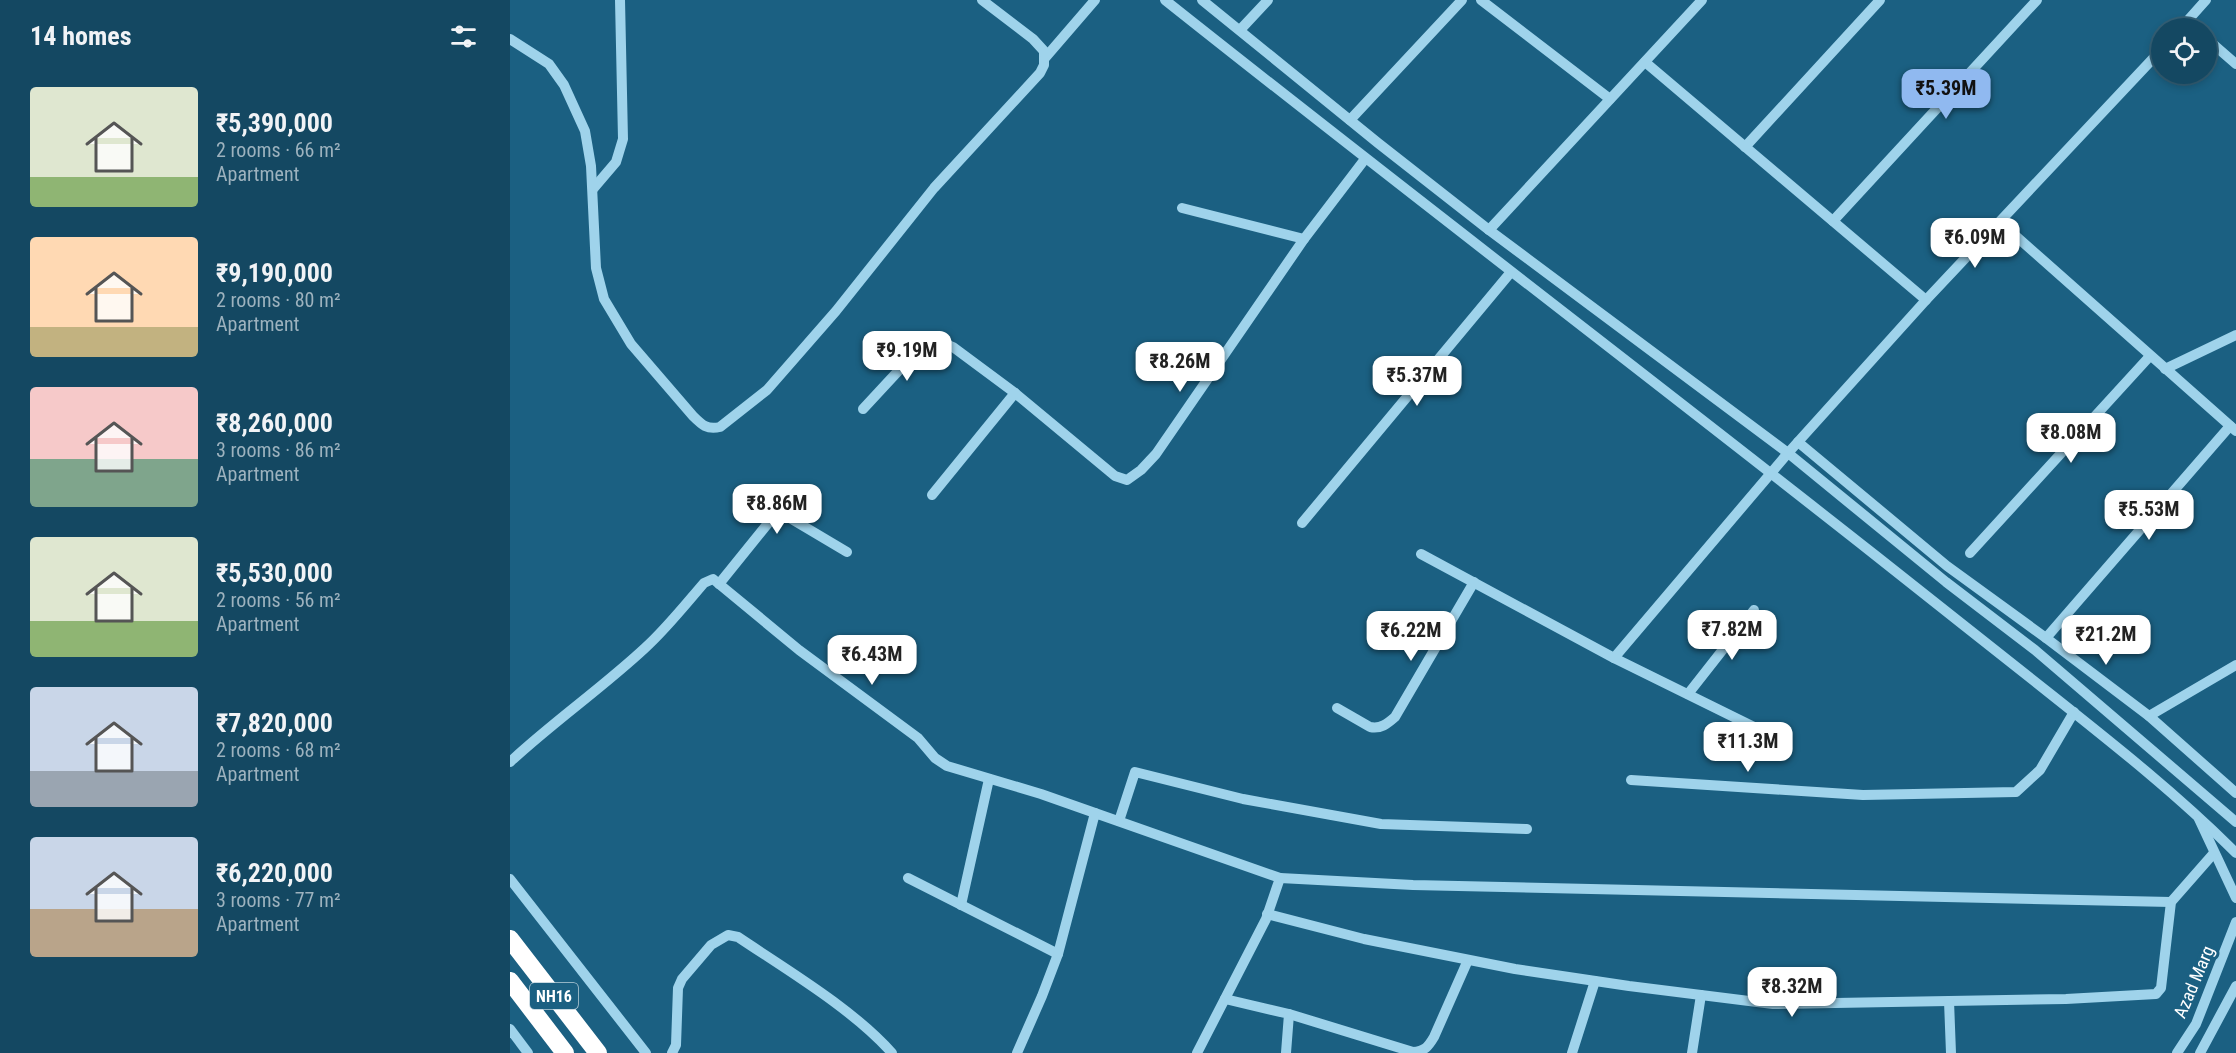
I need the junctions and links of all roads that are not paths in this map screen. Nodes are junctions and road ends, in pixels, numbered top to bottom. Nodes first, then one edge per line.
1 (620, 0) edge
2 (982, 0) edge
3 (1095, 0) edge
4 (1165, 0) edge
5 (1202, 0) edge
6 (1268, 0) edge
7 (1462, 0) edge
8 (1481, 0) edge
9 (1702, 0) edge
10 (1880, 0) edge
11 (2037, 0) edge
12 (2206, 0) edge
13 (2194, 18) edge
14 (1240, 30) junction
15 (510, 39) edge
16 (2217, 48) edge
17 (1045, 58) junction
18 (2151, 61) edge
19 (1645, 62) junction
20 (2236, 64) edge
21 (1610, 99) junction
22 (1350, 120) junction
23 (1745, 147) junction
24 (1365, 159) junction
25 (593, 189) junction
26 (1182, 208) dead end
27 (1833, 221) junction
28 (2000, 222) junction
29 (1488, 230) junction
30 (1304, 239) junction
31 (1511, 272) junction
32 (1926, 300) junction
33 (2236, 334) edge
34 (2151, 356) junction
35 (2165, 369) junction
36 (1015, 393) junction
37 (863, 409) dead end
38 (2233, 429) edge
39 (1798, 442) junction
40 (1788, 453) junction
41 (1772, 474) junction
42 (932, 495) dead end
43 (1302, 523) dead end
44 (847, 552) dead end
45 (1970, 553) dead end
46 (1421, 554) dead end
47 (1474, 582) junction
48 (719, 584) junction
49 (1754, 610) dead end
50 (2046, 638) junction
51 (1614, 658) junction
52 (2236, 666) edge
53 (1688, 694) junction
54 (1337, 708) dead end
55 (2074, 712) junction
56 (2149, 716) junction
57 (1754, 727) dead end
58 (510, 762) edge
59 (989, 778) junction
60 (1631, 780) dead end
61 (2236, 793) edge
62 (1095, 813) junction
63 (2196, 813) junction
64 (1119, 821) junction
65 (2236, 822) edge
66 (1527, 829) dead end
67 (2214, 853) junction
68 (2236, 853) edge
69 (908, 878) dead end
70 (1280, 878) junction
71 (510, 879) edge
72 (2236, 898) edge
73 (2171, 902) junction
74 (961, 905) junction
75 (1267, 914) junction
76 (2236, 922) edge
77 (510, 939) edge
78 (1058, 954) junction
79 (1468, 960) junction
80 (510, 981) edge
81 (1595, 981) junction
82 (2236, 986) edge
83 (1701, 995) junction
84 (1225, 999) junction
85 (1949, 1001) junction
86 (1288, 1014) junction
87 (510, 1029) edge
88 (528, 1053) edge
89 (565, 1053) edge
90 (598, 1053) edge
91 (646, 1053) edge
92 (672, 1053) edge
93 (892, 1053) edge
94 (1017, 1053) edge
95 (1197, 1053) edge
96 (1286, 1053) edge
97 (1572, 1053) edge
98 (1692, 1053) edge
99 (1951, 1053) edge
100 (2177, 1053) edge
101 (2200, 1053) edge

1 - 25 street
2 - 17 street
3 - 17 street
4 - 24 street
5 - 14 street
6 - 14 street
7 - 22 street
8 - 21 street
9 - 19 street
10 - 23 street
11 - 27 street
12 - 13 street
14 - 22 street
15 - 25 street
16 - 20 street
17 - 25 street
18 - 28 street
19 - 21 street
19 - 23 street
21 - 29 street
22 - 29 street
23 - 27 street
24 - 30 street
24 - 31 street
26 - 30 street
27 - 32 street
28 - 32 street
28 - 34 street
29 - 40 street
30 - 36 street
31 - 41 street
31 - 43 street
32 - 39 street
33 - 35 street
34 - 35 street
34 - 45 street
35 - 38 street
36 - 37 street
36 - 42 street
38 - 50 street
39 - 40 street
39 - 50 street
40 - 41 street
40 - 65 street
41 - 51 street
41 - 55 street
44 - 48 street
46 - 47 street
47 - 51 street
47 - 54 street
48 - 58 street
48 - 59 street
49 - 53 street
50 - 56 street
51 - 53 street
52 - 56 street
53 - 57 street
55 - 60 street
55 - 63 street
56 - 61 street
59 - 62 street
59 - 74 street
62 - 64 street
62 - 78 street
63 - 67 street
63 - 68 street
64 - 66 street
64 - 70 street
67 - 72 street
67 - 73 street
69 - 74 street
70 - 73 street
70 - 75 street
71 - 91 street
73 - 85 street
74 - 78 street
75 - 79 street
75 - 84 street
76 - 100 street, Azad Marg
77 - 90 highway, NH16
78 - 94 street
79 - 81 street
79 - 86 street
80 - 89 highway, NH16
81 - 83 street
81 - 97 street
82 - 101 street, Azad Marg
83 - 85 street
83 - 98 street
84 - 86 street
84 - 95 street
85 - 99 street
86 - 96 street
87 - 88 street
92 - 93 street

